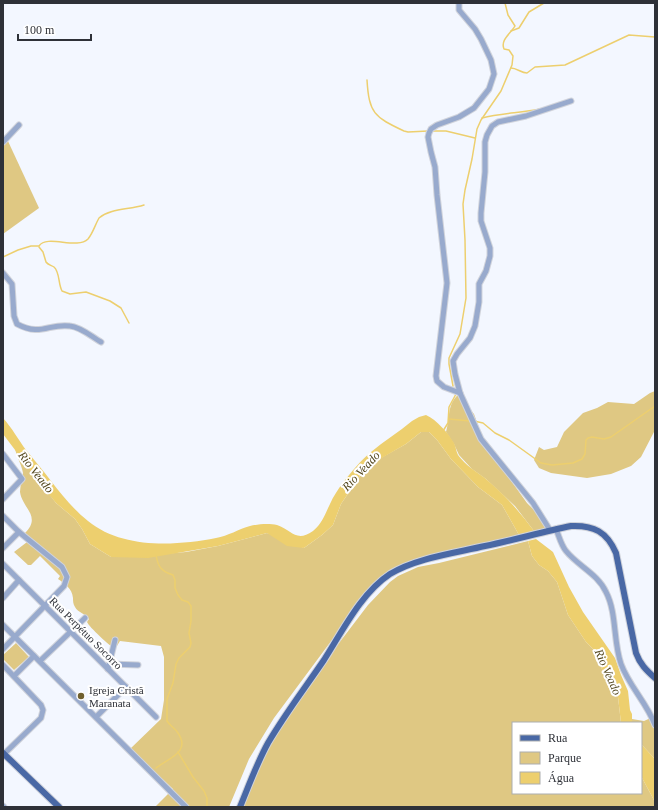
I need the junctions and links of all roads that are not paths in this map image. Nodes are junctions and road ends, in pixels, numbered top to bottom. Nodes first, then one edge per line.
1 (459, 3) edge
2 (571, 101) dead end
3 (19, 124) dead end
4 (3, 142) edge
5 (3, 273) edge
6 (101, 342) dead end
7 (460, 393) junction
8 (3, 454) edge
9 (3, 499) edge
10 (3, 516) edge
11 (553, 530) junction
12 (19, 532) junction
13 (3, 548) edge
14 (3, 564) edge
15 (19, 580) junction
16 (3, 598) edge
17 (45, 606) junction
18 (85, 618) dead end
19 (3, 625) edge
20 (70, 632) junction
21 (15, 637) junction
22 (115, 640) dead end
23 (3, 649) edge
24 (34, 656) junction
25 (40, 661) junction
26 (3, 665) edge
27 (138, 665) dead end
28 (109, 666) junction
29 (14, 676) junction
30 (655, 678) edge
31 (126, 688) junction
32 (96, 717) junction
33 (156, 717) dead end
34 (655, 725) edge
35 (3, 754) edge
36 (59, 807) edge
37 (186, 807) edge
38 (240, 807) edge

1 - 7 street
2 - 7 street
3 - 4 street
5 - 6 street
7 - 11 street
8 - 9 street
10 - 12 street
11 - 30 main road
11 - 34 street
11 - 38 main road
12 - 13 street
12 - 17 street
14 - 15 street, Rua Perpétuo Socorro
15 - 16 street
15 - 17 street, Rua Perpétuo Socorro
17 - 20 street, Rua Perpétuo Socorro
17 - 21 street
18 - 20 street
19 - 21 street
20 - 25 street
20 - 28 street, Rua Perpétuo Socorro
21 - 23 street
21 - 24 street
22 - 28 street
24 - 25 street
24 - 29 street
25 - 32 street
26 - 29 street
27 - 28 street, Rua Perpétuo Socorro
28 - 31 street, Rua Perpétuo Socorro
29 - 35 street
31 - 32 street
31 - 33 street, Rua Perpétuo Socorro
32 - 37 street
35 - 36 main road

